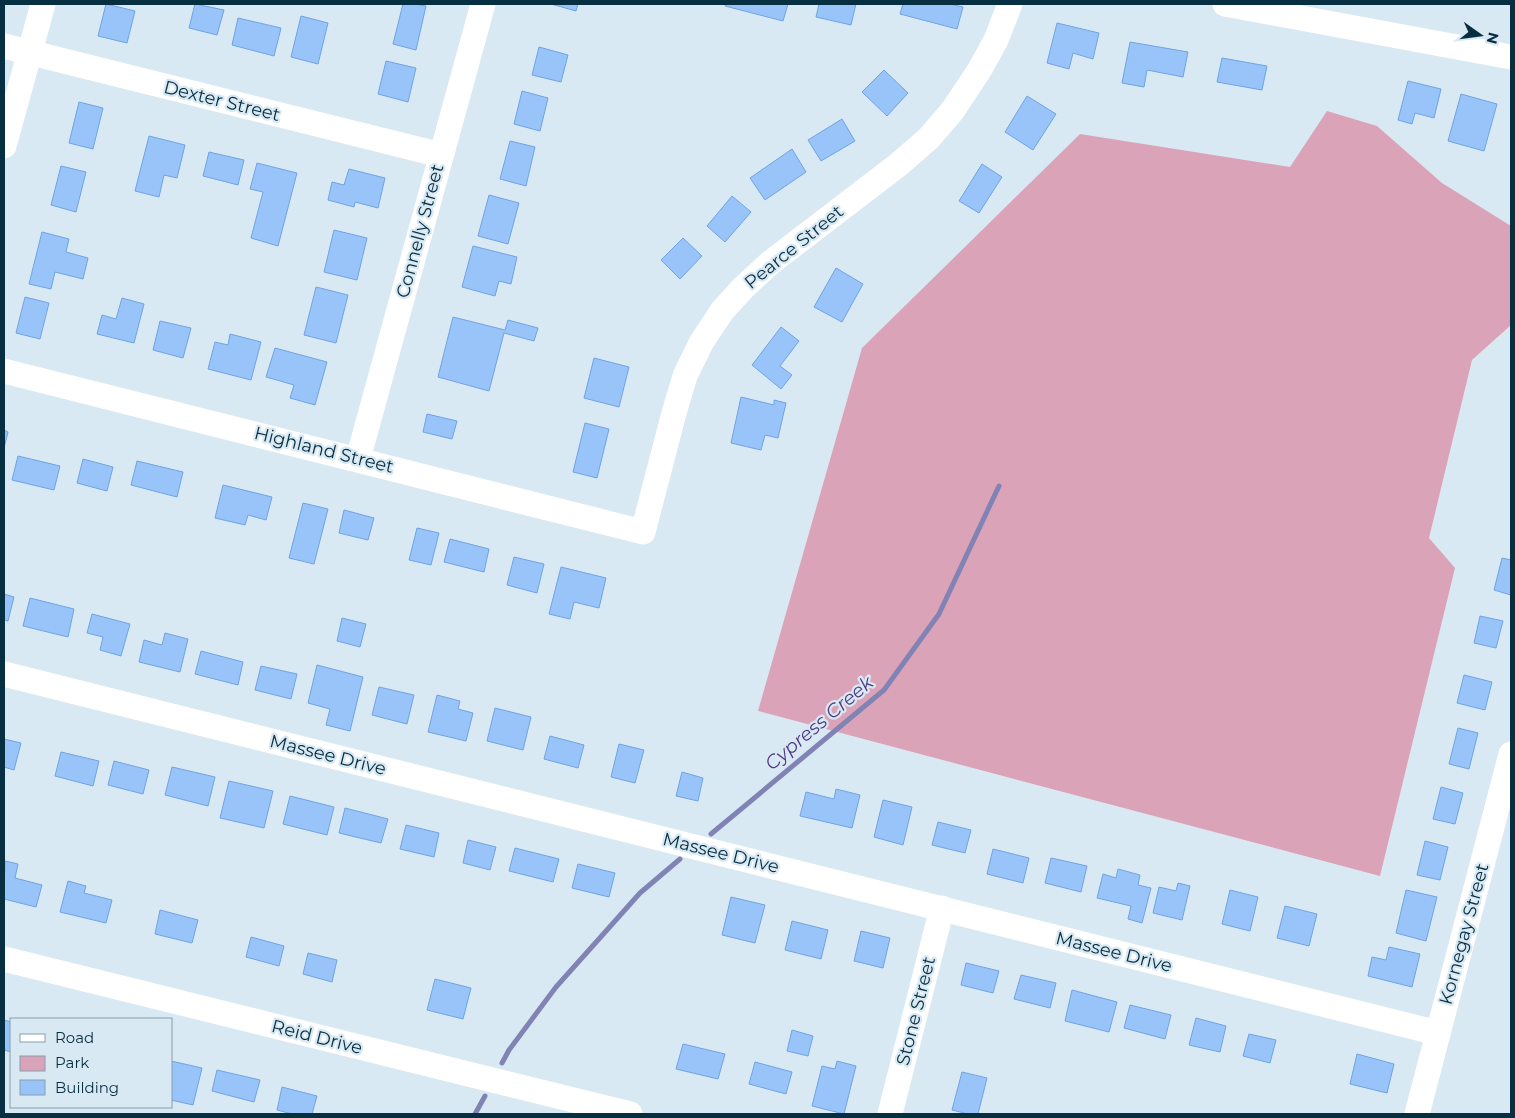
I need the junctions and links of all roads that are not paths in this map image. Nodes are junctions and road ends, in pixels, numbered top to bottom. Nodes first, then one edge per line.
1 (43, 4) edge
2 (483, 4) edge
3 (1010, 4) edge
4 (1225, 4) edge
5 (4, 46) edge
6 (30, 52) junction
7 (1511, 57) edge
8 (4, 146) edge
9 (441, 155) junction
10 (4, 371) edge
11 (358, 459) junction
12 (643, 532) joint
13 (4, 674) edge
14 (1511, 754) edge
15 (942, 908) junction
16 (4, 959) edge
17 (1438, 1033) junction
18 (630, 1114) edge
19 (890, 1114) edge
20 (1417, 1114) edge

1 - 6 street
2 - 9 street, Connelly Street
3 - 12 street, Pearce Street
4 - 7 street
5 - 6 street, Dexter Street
6 - 8 street
6 - 9 street, Dexter Street
9 - 11 street, Connelly Street
10 - 11 street, Highland Street
11 - 12 street, Highland Street
13 - 15 street, Massee Drive
14 - 17 street, Kornegay Street
15 - 17 street, Massee Drive
15 - 19 street, Stone Street
16 - 18 street, Reid Drive
17 - 20 street, Kornegay Street

